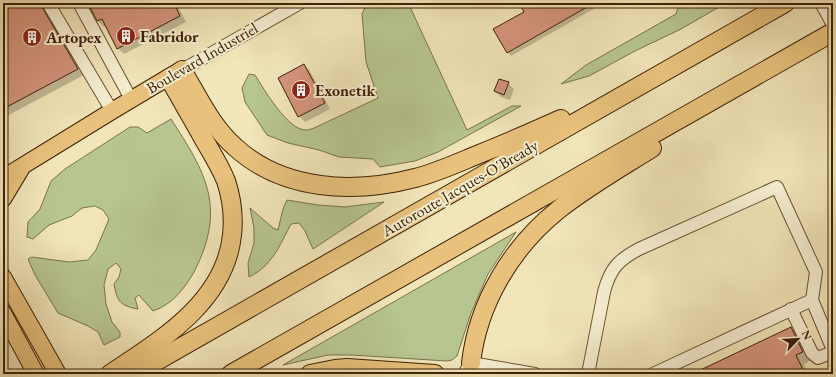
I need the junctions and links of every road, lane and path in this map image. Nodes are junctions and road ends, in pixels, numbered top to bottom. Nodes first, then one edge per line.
1 (48, 3) edge
2 (79, 3) edge
3 (300, 3) edge
4 (785, 3) edge
5 (821, 3) edge
6 (833, 25) edge
7 (833, 32) edge
8 (798, 52) junction
9 (176, 74) junction
10 (650, 80) junction
11 (128, 101) junction
12 (111, 110) junction
13 (3, 166) edge
14 (21, 167) junction
15 (3, 178) edge
16 (3, 199) edge
17 (3, 277) edge
18 (812, 300) junction
19 (791, 309) junction
20 (3, 313) edge
21 (833, 351) edge
22 (468, 370) edge
23 (36, 374) edge
24 (58, 374) edge
25 (110, 374) edge
26 (134, 374) edge
27 (231, 374) edge
28 (310, 374) edge
29 (435, 374) edge
30 (535, 374) edge
31 (588, 374) edge
32 (653, 374) edge

1 - 12 street
2 - 11 street
3 - 9 street, Boulevard Industriel
4 - 10 highway, Autoroute Jacques-O'Bready
5 - 6 street
7 - 8 highway
8 - 22 highway
8 - 27 highway
9 - 10 highway
9 - 11 main road, Boulevard Industriel
9 - 25 highway
10 - 26 highway, Autoroute Jacques-O'Bready
11 - 12 main road, Boulevard Industriel
12 - 13 main road, Boulevard Industriel
12 - 14 main road, Boulevard Industriel
14 - 15 main road, Boulevard Industriel
14 - 16 main road
17 - 24 main road
18 - 19 street
18 - 21 street
18 - 31 street
19 - 21 street
19 - 32 street
20 - 23 main road
22 - 30 street
28 - 29 highway

